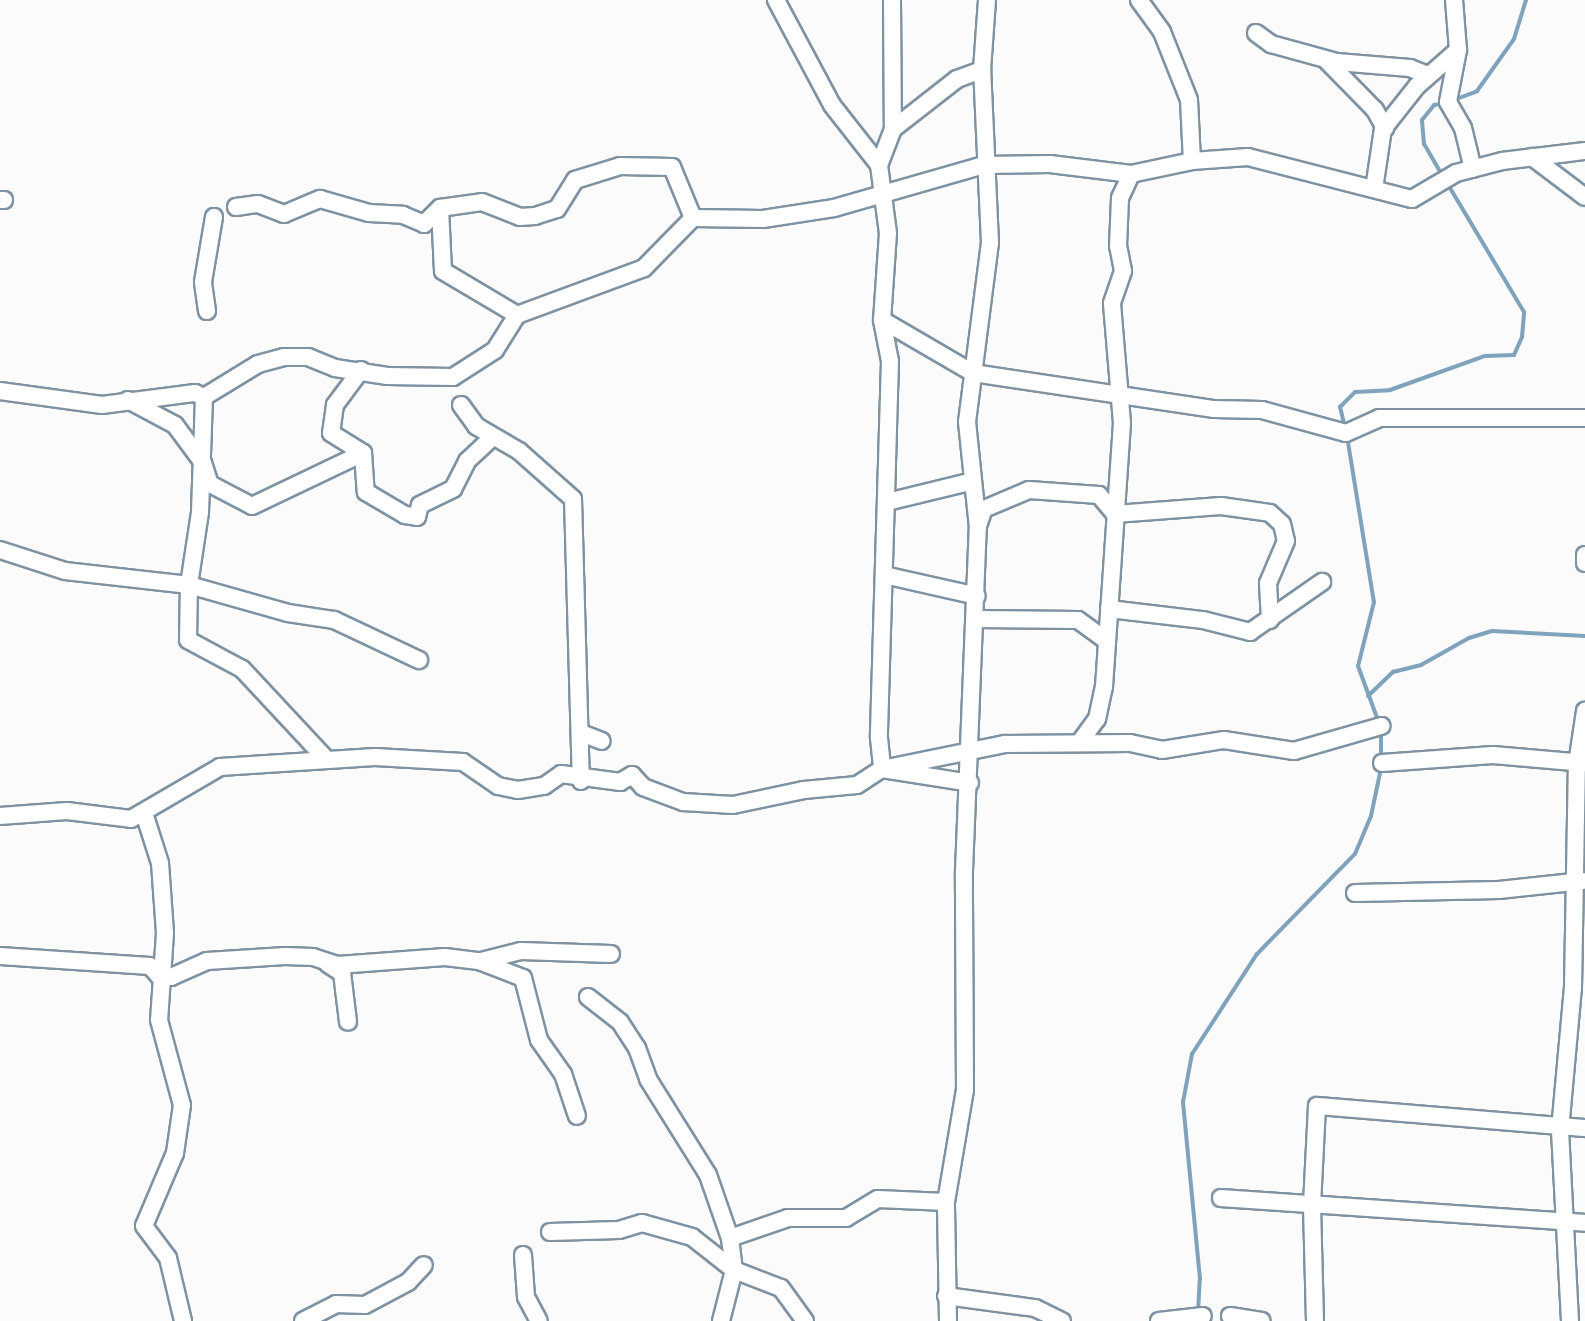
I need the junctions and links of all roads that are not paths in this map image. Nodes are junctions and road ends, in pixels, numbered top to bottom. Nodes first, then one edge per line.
1 (776, 0) edge
2 (892, 0) edge
3 (987, 0) edge
4 (1139, 0) edge
5 (1454, 0) edge
6 (1256, 33) dead end
7 (1458, 50) junction
8 (1325, 59) junction
9 (982, 70) junction
10 (1427, 75) junction
11 (1385, 128) junction
12 (893, 129) junction
13 (1582, 151) edge
14 (1532, 157) junction
15 (1192, 161) junction
16 (879, 165) junction
17 (984, 165) junction
18 (1473, 169) junction
19 (1585, 169) edge
20 (1131, 174) junction
21 (1374, 189) junction
22 (883, 193) junction
23 (1585, 197) edge
24 (236, 207) dead end
25 (440, 208) junction
26 (214, 217) dead end
27 (693, 218) junction
28 (207, 311) dead end
29 (517, 315) junction
30 (882, 320) junction
31 (361, 370) junction
32 (973, 373) junction
33 (0, 391) edge
34 (1122, 394) junction
35 (204, 397) junction
36 (126, 399) junction
37 (461, 405) dead end
38 (1585, 418) edge
39 (493, 437) junction
40 (363, 453) junction
41 (203, 463) junction
42 (969, 482) junction
43 (887, 502) junction
44 (1115, 514) junction
45 (978, 528) junction
46 (0, 550) edge
47 (1585, 555) edge
48 (1585, 563) edge
49 (884, 575) junction
50 (1322, 582) dead end
51 (189, 585) junction
52 (977, 596) junction
53 (1109, 609) junction
54 (977, 619) junction
55 (1270, 620) junction
56 (1104, 639) junction
57 (419, 660) dead end
58 (1585, 711) edge
59 (1381, 726) dead end
60 (581, 733) junction
61 (602, 741) dead end
62 (1080, 742) junction
63 (971, 751) junction
64 (327, 760) junction
65 (1382, 763) dead end
66 (1581, 763) edge
67 (882, 769) junction
68 (581, 781) junction
69 (970, 783) junction
70 (144, 813) junction
71 (0, 816) edge
72 (1580, 880) edge
73 (1355, 893) dead end
74 (611, 954) dead end
75 (0, 956) edge
76 (320, 958) junction
77 (479, 961) junction
78 (159, 976) junction
79 (1579, 988) edge
80 (588, 997) dead end
81 (348, 1022) dead end
82 (577, 1116) dead end
83 (1585, 1128) edge
84 (1560, 1130) junction
85 (1221, 1198) dead end
86 (946, 1202) junction
87 (1312, 1205) junction
88 (1565, 1222) junction
89 (1585, 1223) edge
90 (550, 1232) dead end
91 (730, 1238) junction
92 (523, 1255) dead end
93 (424, 1265) dead end
94 (734, 1270) junction
95 (946, 1296) junction
96 (1203, 1316) dead end
97 (1230, 1316) dead end
98 (183, 1321) edge
99 (303, 1321) edge
100 (539, 1321) edge
101 (721, 1321) edge
102 (805, 1321) edge
103 (948, 1321) edge
104 (1062, 1321) edge
105 (1159, 1321) edge
106 (1262, 1321) edge
107 (1315, 1321) edge
108 (1570, 1321) edge

1 - 16 street
2 - 12 street
3 - 9 street
4 - 15 street
5 - 7 street
6 - 8 street
7 - 10 street
7 - 18 street
8 - 10 street
8 - 11 street
9 - 12 street
9 - 17 street
10 - 11 street
11 - 21 street
12 - 16 street
13 - 14 street
13 - 19 street
14 - 18 street
14 - 23 street
15 - 20 street
15 - 21 street
16 - 22 street
17 - 20 street
17 - 22 street
17 - 32 street
18 - 21 street
20 - 34 street
22 - 27 street
22 - 30 street
24 - 25 street
25 - 27 street
25 - 29 street
26 - 28 street
27 - 29 street
29 - 31 street
30 - 32 street
30 - 43 street
31 - 35 street
31 - 40 street
32 - 34 street
32 - 42 street
33 - 36 street
34 - 38 street
34 - 44 street
35 - 36 street
35 - 41 street
36 - 41 street
37 - 39 street
39 - 40 street
39 - 60 street
40 - 41 street
41 - 51 street
42 - 43 street
42 - 45 street
43 - 49 street
44 - 45 street
44 - 53 street
44 - 55 street
45 - 52 street
46 - 51 street
47 - 48 street
49 - 52 street
49 - 67 street
50 - 55 street
51 - 57 street
51 - 64 street
52 - 54 street
53 - 55 street
53 - 56 street
54 - 56 street
54 - 63 street
56 - 62 street
58 - 66 street
59 - 62 street
60 - 61 street
60 - 68 street
62 - 63 street
63 - 67 street
63 - 69 street
64 - 68 street
64 - 70 street
65 - 66 street
66 - 72 street
67 - 68 street
67 - 69 street
69 - 86 street
70 - 71 street
70 - 78 street
72 - 73 street
72 - 79 street
74 - 77 street
75 - 78 street
76 - 77 street
76 - 78 street
76 - 81 street
77 - 82 street
78 - 98 street
79 - 84 street
80 - 91 street
83 - 84 street
84 - 87 street
84 - 88 street
85 - 87 street
86 - 91 street
86 - 95 street
87 - 88 street
87 - 107 street
88 - 89 street
88 - 108 street
90 - 94 street
91 - 94 street
92 - 100 street
93 - 99 street
94 - 101 street
94 - 102 street
95 - 103 street
95 - 104 street
96 - 105 street
97 - 106 street

